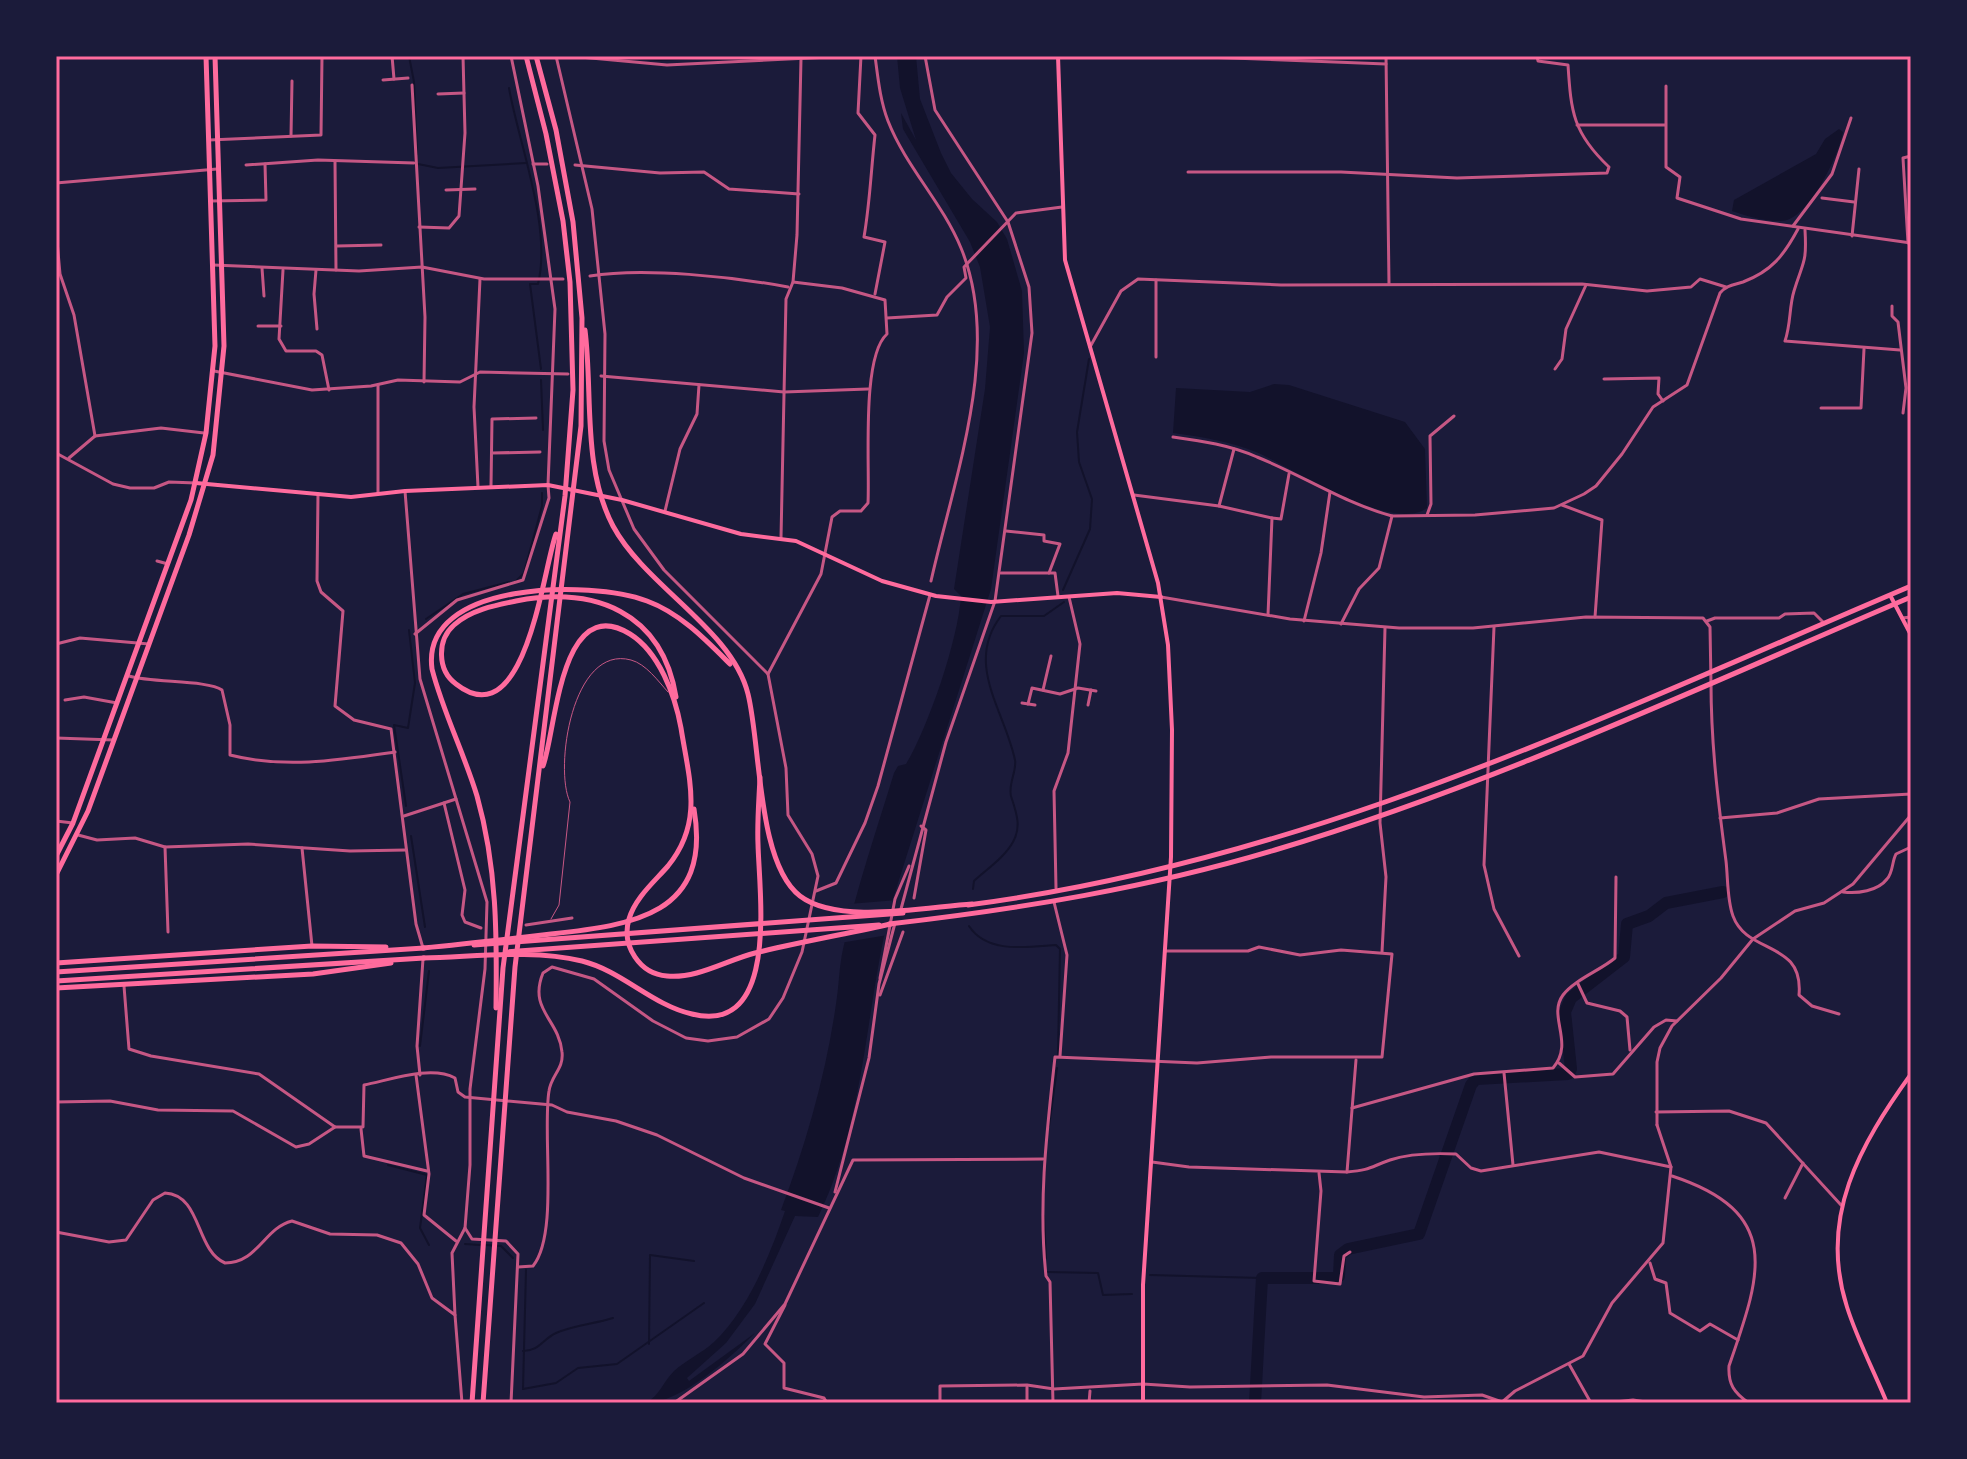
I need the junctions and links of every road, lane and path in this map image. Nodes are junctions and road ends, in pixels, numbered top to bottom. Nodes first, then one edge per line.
1 (243, 56) edge
2 (268, 56) edge
3 (335, 56) edge
4 (392, 56) edge
5 (463, 56) edge
6 (511, 56) edge
7 (526, 56) edge
8 (536, 56) edge
9 (556, 56) edge
10 (569, 56) edge
11 (851, 56) edge
12 (861, 56) edge
13 (925, 56) edge
14 (961, 56) edge
15 (1058, 56) edge
16 (1386, 56) edge
17 (1537, 56) edge
18 (206, 57) edge
19 (215, 57) edge
20 (322, 57) edge
21 (876, 57) edge
22 (801, 59) junction
23 (1386, 64) junction
24 (408, 78) dead end
25 (394, 79) junction
26 (383, 80) dead end
27 (292, 81) dead end
28 (412, 85) dead end
29 (1666, 86) dead end
30 (464, 93) junction
31 (438, 94) dead end
32 (1851, 118) dead end
33 (1576, 125) junction
34 (1665, 125) junction
35 (291, 136) junction
36 (217, 139) junction
37 (209, 140) junction
38 (1911, 156) edge
39 (335, 162) junction
40 (414, 163) junction
41 (265, 164) junction
42 (533, 164) junction
43 (547, 164) dead end
44 (246, 165) dead end
45 (575, 165) dead end
46 (584, 166) junction
47 (210, 169) junction
48 (217, 169) junction
49 (1859, 169) dead end
50 (1188, 172) dead end
51 (1389, 175) junction
52 (56, 183) edge
53 (461, 189) junction
54 (475, 189) dead end
55 (446, 190) dead end
56 (799, 194) junction
57 (1905, 197) junction
58 (1911, 197) edge
59 (1822, 198) dead end
60 (211, 201) junction
61 (219, 201) junction
62 (1856, 202) junction
63 (56, 206) edge
64 (1062, 207) junction
65 (1008, 222) junction
66 (419, 227) junction
67 (1792, 228) junction
68 (1798, 229) junction
69 (1805, 230) junction
70 (1852, 236) junction
71 (56, 241) edge
72 (1910, 243) edge
73 (381, 245) dead end
74 (337, 246) junction
75 (213, 265) junction
76 (967, 265) junction
77 (222, 266) junction
78 (262, 267) junction
79 (422, 267) junction
80 (283, 268) junction
81 (316, 270) junction
82 (336, 270) junction
83 (599, 274) junction
84 (590, 276) dead end
85 (480, 277) junction
86 (563, 279) dead end
87 (551, 280) junction
88 (1156, 280) junction
89 (580, 281) junction
90 (793, 282) junction
91 (1389, 284) junction
92 (1586, 285) junction
93 (788, 287) junction
94 (1726, 287) junction
95 (875, 295) junction
96 (264, 296) dead end
97 (1892, 306) dead end
98 (887, 318) junction
99 (258, 326) dead end
100 (281, 326) junction
101 (317, 329) dead end
102 (1090, 348) junction
103 (1865, 348) junction
104 (1900, 350) junction
105 (1156, 357) dead end
106 (1555, 369) dead end
107 (214, 371) junction
108 (222, 372) junction
109 (555, 372) junction
110 (568, 374) dead end
111 (475, 375) junction
112 (603, 376) junction
113 (1604, 379) dead end
114 (424, 382) junction
115 (699, 384) junction
116 (378, 385) junction
117 (868, 389) junction
118 (329, 390) junction
119 (784, 392) junction
120 (1663, 401) junction
121 (1821, 408) dead end
122 (1903, 413) dead end
123 (1454, 416) dead end
124 (519, 418) junction
125 (536, 418) dead end
126 (519, 425) dead end
127 (206, 433) junction
128 (95, 436) junction
129 (1173, 437) dead end
130 (1234, 449) junction
131 (540, 452) dead end
132 (56, 453) edge
133 (491, 453) junction
134 (69, 458) junction
135 (1289, 474) junction
136 (196, 483) junction
137 (206, 483) junction
138 (548, 485) junction
139 (491, 486) junction
140 (478, 487) junction
141 (405, 491) junction
142 (1330, 492) junction
143 (378, 493) junction
144 (318, 494) junction
145 (1134, 495) junction
146 (622, 500) junction
147 (1562, 505) junction
148 (1219, 506) junction
149 (665, 511) junction
150 (1427, 515) junction
151 (1392, 516) junction
152 (1272, 518) junction
153 (561, 522) junction
154 (1006, 531) junction
155 (781, 538) junction
156 (827, 554) junction
157 (157, 561) dead end
158 (168, 564) junction
159 (1001, 573) junction
160 (1049, 573) junction
161 (931, 581) dead end
162 (1911, 586) edge
163 (930, 595) junction
164 (1890, 595) junction
165 (1058, 596) junction
166 (1069, 596) junction
167 (1161, 597) junction
168 (1911, 597) edge
169 (993, 601) junction
170 (1895, 604) junction
171 (1268, 615) junction
172 (1595, 617) junction
173 (1911, 617) edge
174 (1902, 618) junction
175 (1304, 621) junction
176 (1707, 621) junction
177 (1824, 623) junction
178 (1341, 624) junction
179 (1494, 627) junction
180 (1385, 628) junction
181 (415, 634) junction
182 (1911, 635) edge
183 (140, 642) junction
184 (56, 644) edge
185 (149, 644) junction
186 (1051, 656) dead end
187 (1711, 672) junction
188 (768, 674) junction
189 (127, 675) junction
190 (136, 678) junction
191 (743, 681) junction
192 (1711, 683) junction
193 (1076, 689) junction
194 (1043, 690) junction
195 (673, 697) junction
196 (65, 700) dead end
197 (117, 703) junction
198 (1022, 703) dead end
199 (1028, 704) junction
200 (1035, 705) dead end
201 (1088, 705) dead end
202 (678, 710) junction
203 (56, 738) edge
204 (103, 740) junction
205 (114, 740) junction
206 (395, 752) junction
207 (760, 760) junction
208 (1488, 765) junction
209 (688, 774) junction
210 (1487, 776) junction
211 (539, 779) junction
212 (1911, 794) edge
213 (456, 799) junction
214 (444, 803) junction
215 (1381, 806) junction
216 (1911, 815) edge
217 (404, 816) junction
218 (1380, 816) junction
219 (1720, 818) junction
220 (56, 821) edge
221 (73, 823) junction
222 (921, 826) junction
223 (78, 835) junction
224 (165, 847) junction
225 (1911, 847) edge
226 (302, 848) junction
227 (406, 850) junction
228 (914, 851) junction
229 (56, 856) edge
230 (1171, 867) junction
231 (56, 875) edge
232 (1616, 877) dead end
233 (1170, 878) junction
234 (816, 891) junction
235 (1056, 892) junction
236 (1843, 892) junction
237 (914, 898) dead end
238 (1054, 902) junction
239 (897, 911) junction
240 (572, 918) dead end
241 (549, 920) junction
242 (893, 923) junction
243 (526, 925) dead end
244 (481, 928) dead end
245 (168, 932) dead end
246 (903, 932) dead end
247 (1753, 939) junction
248 (312, 946) junction
249 (423, 948) junction
250 (1165, 951) junction
251 (1382, 952) junction
252 (1519, 956) dead end
253 (423, 958) junction
254 (56, 963) edge
255 (500, 967) junction
256 (56, 972) edge
257 (56, 981) edge
258 (879, 984) junction
259 (1578, 984) junction
260 (123, 985) junction
261 (56, 988) edge
262 (878, 999) junction
263 (1839, 1014) dead end
264 (1677, 1021) junction
265 (1630, 1050) junction
266 (1060, 1056) junction
267 (1160, 1059) junction
268 (1356, 1059) junction
269 (1558, 1063) junction
270 (1505, 1072) junction
271 (1911, 1074) edge
272 (418, 1075) junction
273 (1907, 1085) edge
274 (471, 1099) junction
275 (56, 1102) edge
276 (549, 1105) junction
277 (1352, 1108) junction
278 (1656, 1112) junction
279 (335, 1127) junction
280 (361, 1129) junction
281 (1043, 1159) junction
282 (1152, 1162) junction
283 (1803, 1163) junction
284 (1513, 1165) junction
285 (1671, 1167) junction
286 (427, 1171) junction
287 (1347, 1172) junction
288 (1319, 1173) junction
289 (1671, 1175) junction
290 (835, 1194) junction
291 (1785, 1198) dead end
292 (1841, 1205) junction
293 (828, 1208) junction
294 (465, 1228) junction
295 (56, 1232) edge
296 (456, 1241) junction
297 (1350, 1252) dead end
298 (1649, 1261) junction
299 (518, 1267) junction
300 (785, 1304) junction
301 (455, 1315) junction
302 (1738, 1340) junction
303 (1569, 1364) junction
304 (1143, 1384) junction
305 (1027, 1385) junction
306 (1054, 1389) junction
307 (1090, 1389) junction
308 (1502, 1402) edge
309 (462, 1403) edge
310 (472, 1403) edge
311 (483, 1403) edge
312 (511, 1403) edge
313 (674, 1403) edge
314 (827, 1403) edge
315 (940, 1403) edge
316 (1027, 1403) edge
317 (1053, 1403) edge
318 (1089, 1403) edge
319 (1143, 1403) edge
320 (1591, 1403) edge
321 (1606, 1403) edge
322 (1652, 1403) edge
323 (1749, 1403) edge
324 (1887, 1403) edge

1 - 19 street
2 - 20 street
3 - 20 street
4 - 25 street
5 - 30 street
6 - 42 street
7 - 153 highway
8 - 89 highway
9 - 46 street
10 - 22 street
11 - 22 street
12 - 95 street
13 - 65 street
14 - 15 street
15 - 23 street
15 - 64 main road
16 - 23 street
17 - 33 street
18 - 19 street
18 - 37 highway
19 - 36 highway
20 - 35 street
21 - 76 street
22 - 56 street
23 - 51 street
24 - 25 street
25 - 26 street
27 - 35 street
28 - 40 street
29 - 34 street
30 - 31 street
30 - 53 street
32 - 67 street
33 - 34 street
33 - 51 street
34 - 67 street
35 - 36 street
36 - 37 street
36 - 48 highway
37 - 47 highway
38 - 57 street
39 - 40 street
39 - 41 street
39 - 74 street
40 - 66 street
41 - 44 street
41 - 61 street
42 - 43 street
42 - 87 street
45 - 46 street
46 - 56 street
46 - 83 street
47 - 48 street
47 - 52 street
47 - 60 highway
48 - 61 highway
49 - 62 street
50 - 51 street
51 - 91 street
53 - 54 street
53 - 55 street
53 - 66 street
56 - 90 street
57 - 58 street
57 - 72 street
59 - 62 street
60 - 61 street
60 - 75 highway
61 - 77 highway
62 - 70 street
63 - 71 street
64 - 65 street
64 - 102 main road
65 - 76 street
65 - 154 street
66 - 79 street
67 - 68 street
68 - 69 street
68 - 94 street
69 - 70 street
69 - 103 street
70 - 72 street
71 - 128 street
73 - 74 street
74 - 82 street
75 - 77 street
75 - 107 highway
76 - 98 street
76 - 161 street
77 - 78 street
77 - 108 highway
78 - 80 street
78 - 96 street
79 - 82 street
79 - 85 street
79 - 114 street
80 - 81 street
80 - 100 street
81 - 82 street
81 - 101 street
83 - 84 street
83 - 93 street
83 - 112 street
85 - 87 street
85 - 111 street
86 - 87 street
87 - 109 street
88 - 91 street
88 - 102 street
88 - 105 street
89 - 191 highway
89 - 211 highway
90 - 93 street
90 - 95 street
91 - 92 street
92 - 94 street
92 - 106 street
93 - 119 street
94 - 120 street
95 - 98 street
97 - 104 street
98 - 117 street
99 - 100 street
100 - 118 street
102 - 145 main road
103 - 104 street
103 - 121 street
104 - 122 street
107 - 108 street
107 - 127 highway
108 - 118 street
108 - 137 highway
109 - 110 street
109 - 111 street
109 - 138 street
111 - 114 street
111 - 140 street
112 - 115 street
112 - 146 street
113 - 120 street
114 - 116 street
115 - 119 street
115 - 149 street
116 - 118 street
116 - 143 street
117 - 119 street
117 - 156 street
119 - 155 street
120 - 147 street
123 - 150 street
124 - 125 street
124 - 126 street
124 - 133 street
127 - 128 street
127 - 136 highway
128 - 134 street
129 - 130 street
130 - 135 street
130 - 148 street
131 - 133 street
132 - 134 street
133 - 139 street
134 - 136 street
135 - 142 street
135 - 152 street
136 - 137 main road
136 - 158 highway
137 - 144 main road
137 - 185 highway
138 - 139 main road
138 - 146 main road
138 - 181 street
139 - 140 main road
140 - 141 main road
141 - 143 main road
141 - 181 street
142 - 151 street
142 - 175 street
143 - 144 main road
144 - 206 street
145 - 148 street
145 - 167 main road
146 - 149 main road
146 - 188 street
147 - 150 street
147 - 172 street
148 - 152 street
149 - 155 main road
150 - 151 street
151 - 178 street
152 - 171 street
153 - 202 highway
153 - 255 highway
154 - 159 street
154 - 160 street
155 - 156 main road
156 - 163 main road
156 - 188 street
157 - 158 street
158 - 183 highway
159 - 160 street
159 - 169 street
160 - 165 street
162 - 164 highway
163 - 169 main road
163 - 234 street
164 - 170 main road
164 - 177 highway
165 - 166 main road
165 - 169 main road
166 - 167 main road
166 - 193 street
167 - 171 street
167 - 230 main road
168 - 170 highway
169 - 222 street
170 - 174 main road
170 - 192 highway
171 - 175 street
172 - 176 street
172 - 179 street
173 - 174 street
174 - 182 main road
175 - 178 street
176 - 177 street
176 - 187 street
177 - 187 highway
178 - 180 street
179 - 180 street
179 - 208 street
180 - 215 street
181 - 213 street
183 - 184 street
183 - 185 street
183 - 189 highway
185 - 190 highway
186 - 194 street
187 - 192 street
187 - 208 highway
188 - 234 street
189 - 190 street
189 - 197 highway
190 - 205 highway
190 - 206 street
191 - 207 highway
191 - 255 highway
192 - 210 highway
192 - 219 street
193 - 194 street
193 - 201 street
193 - 235 street
194 - 199 street
195 - 202 highway
195 - 211 highway
195 - 241 lane
196 - 197 street
197 - 204 highway
198 - 199 street
199 - 200 street
202 - 209 highway
203 - 204 street
204 - 205 street
204 - 221 highway
205 - 223 highway
206 - 217 street
207 - 239 highway
207 - 253 highway
208 - 210 street
208 - 215 highway
209 - 242 highway
209 - 249 highway
210 - 218 highway
210 - 252 street
211 - 311 highway
212 - 219 street
213 - 214 street
213 - 274 street
214 - 217 street
214 - 244 street
215 - 218 street
215 - 230 highway
216 - 236 street
217 - 227 street
218 - 233 highway
218 - 251 street
219 - 247 street
220 - 221 street
221 - 229 highway
222 - 228 street
222 - 237 street
223 - 224 street
223 - 231 highway
224 - 226 street
224 - 245 street
225 - 236 street
226 - 227 street
226 - 248 street
227 - 249 street
228 - 239 street
228 - 258 street
230 - 233 main road
230 - 235 highway
232 - 259 street
233 - 238 highway
233 - 250 main road
234 - 276 street
235 - 239 highway
236 - 247 street
238 - 242 highway
238 - 266 street
239 - 249 highway
240 - 241 street
241 - 243 street
242 - 253 highway
242 - 258 street
246 - 262 street
247 - 263 street
247 - 264 street
248 - 249 highway
248 - 254 highway
249 - 256 highway
250 - 251 street
250 - 267 main road
251 - 268 street
253 - 257 highway
253 - 260 highway
253 - 272 street
255 - 310 highway
258 - 262 street
259 - 265 street
259 - 269 street
260 - 261 highway
260 - 279 street
262 - 290 street
264 - 265 street
264 - 278 street
265 - 269 street
266 - 267 street
266 - 281 street
267 - 268 street
267 - 282 main road
268 - 277 street
269 - 270 street
270 - 277 street
270 - 284 street
271 - 273 main road
272 - 274 street
272 - 280 street
272 - 286 street
273 - 292 main road
274 - 276 street
274 - 294 street
275 - 279 street
276 - 293 street
276 - 299 street
277 - 287 street
278 - 283 street
278 - 285 street
279 - 280 street
280 - 286 street
281 - 290 street
281 - 306 street
282 - 288 street
282 - 304 main road
283 - 291 street
283 - 292 street
284 - 285 street
284 - 287 street
285 - 289 street
286 - 296 street
287 - 288 street
288 - 297 street
289 - 298 street
289 - 302 street
290 - 293 street
292 - 324 main road
293 - 300 street
294 - 296 street
294 - 299 street
295 - 301 street
296 - 301 street
298 - 302 street
298 - 303 street
299 - 312 street
300 - 313 street
300 - 314 street
301 - 309 street
302 - 323 street
303 - 308 street
303 - 320 street
304 - 307 street
304 - 308 street
304 - 319 main road
305 - 306 street
305 - 315 street
305 - 316 street
306 - 307 street
306 - 317 street
307 - 318 street
321 - 322 street

